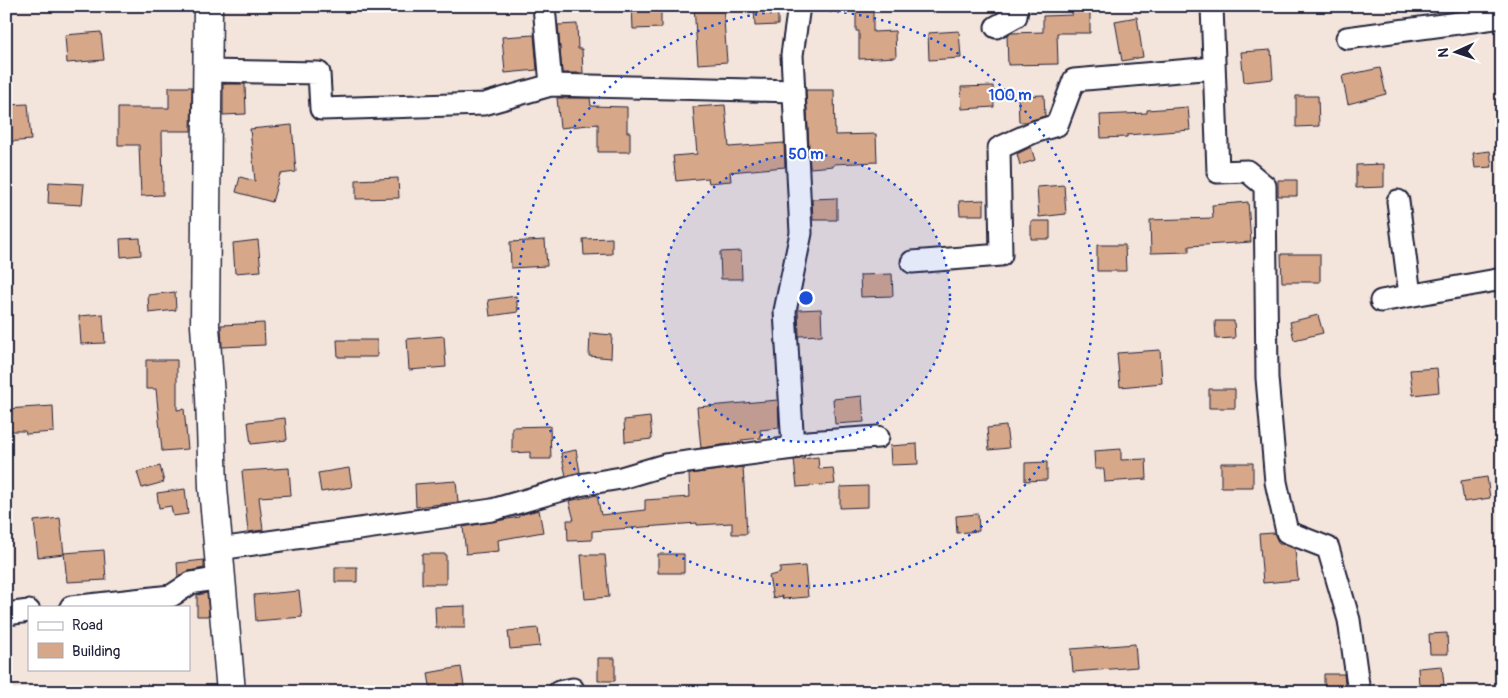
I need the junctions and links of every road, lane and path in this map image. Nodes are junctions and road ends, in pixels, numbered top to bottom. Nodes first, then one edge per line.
1 (208, 6) edge
2 (544, 6) edge
3 (799, 6) edge
4 (1017, 6) edge
5 (1212, 6) edge
6 (1502, 16) edge
7 (996, 27) dead end
8 (1347, 38) dead end
9 (1214, 68) junction
10 (207, 70) junction
11 (551, 85) junction
12 (794, 91) junction
13 (1398, 201) dead end
14 (912, 262) dead end
15 (1502, 278) edge
16 (1410, 296) junction
17 (1381, 301) dead end
18 (878, 437) dead end
19 (793, 448) junction
20 (219, 548) junction
21 (221, 578) junction
22 (80, 606) edge
23 (28, 611) edge
24 (6, 614) edge
25 (230, 692) edge
26 (559, 692) edge
27 (574, 692) edge
28 (1359, 692) edge

1 - 10 street
2 - 11 street
3 - 12 street
4 - 7 street
5 - 9 street
6 - 8 street
9 - 14 street
9 - 28 street
10 - 11 street
10 - 20 street
11 - 12 street
12 - 19 street
13 - 16 street
15 - 16 street
16 - 17 street
18 - 19 street
19 - 20 street
20 - 21 street
21 - 22 street
21 - 25 street
23 - 24 street
26 - 27 street

